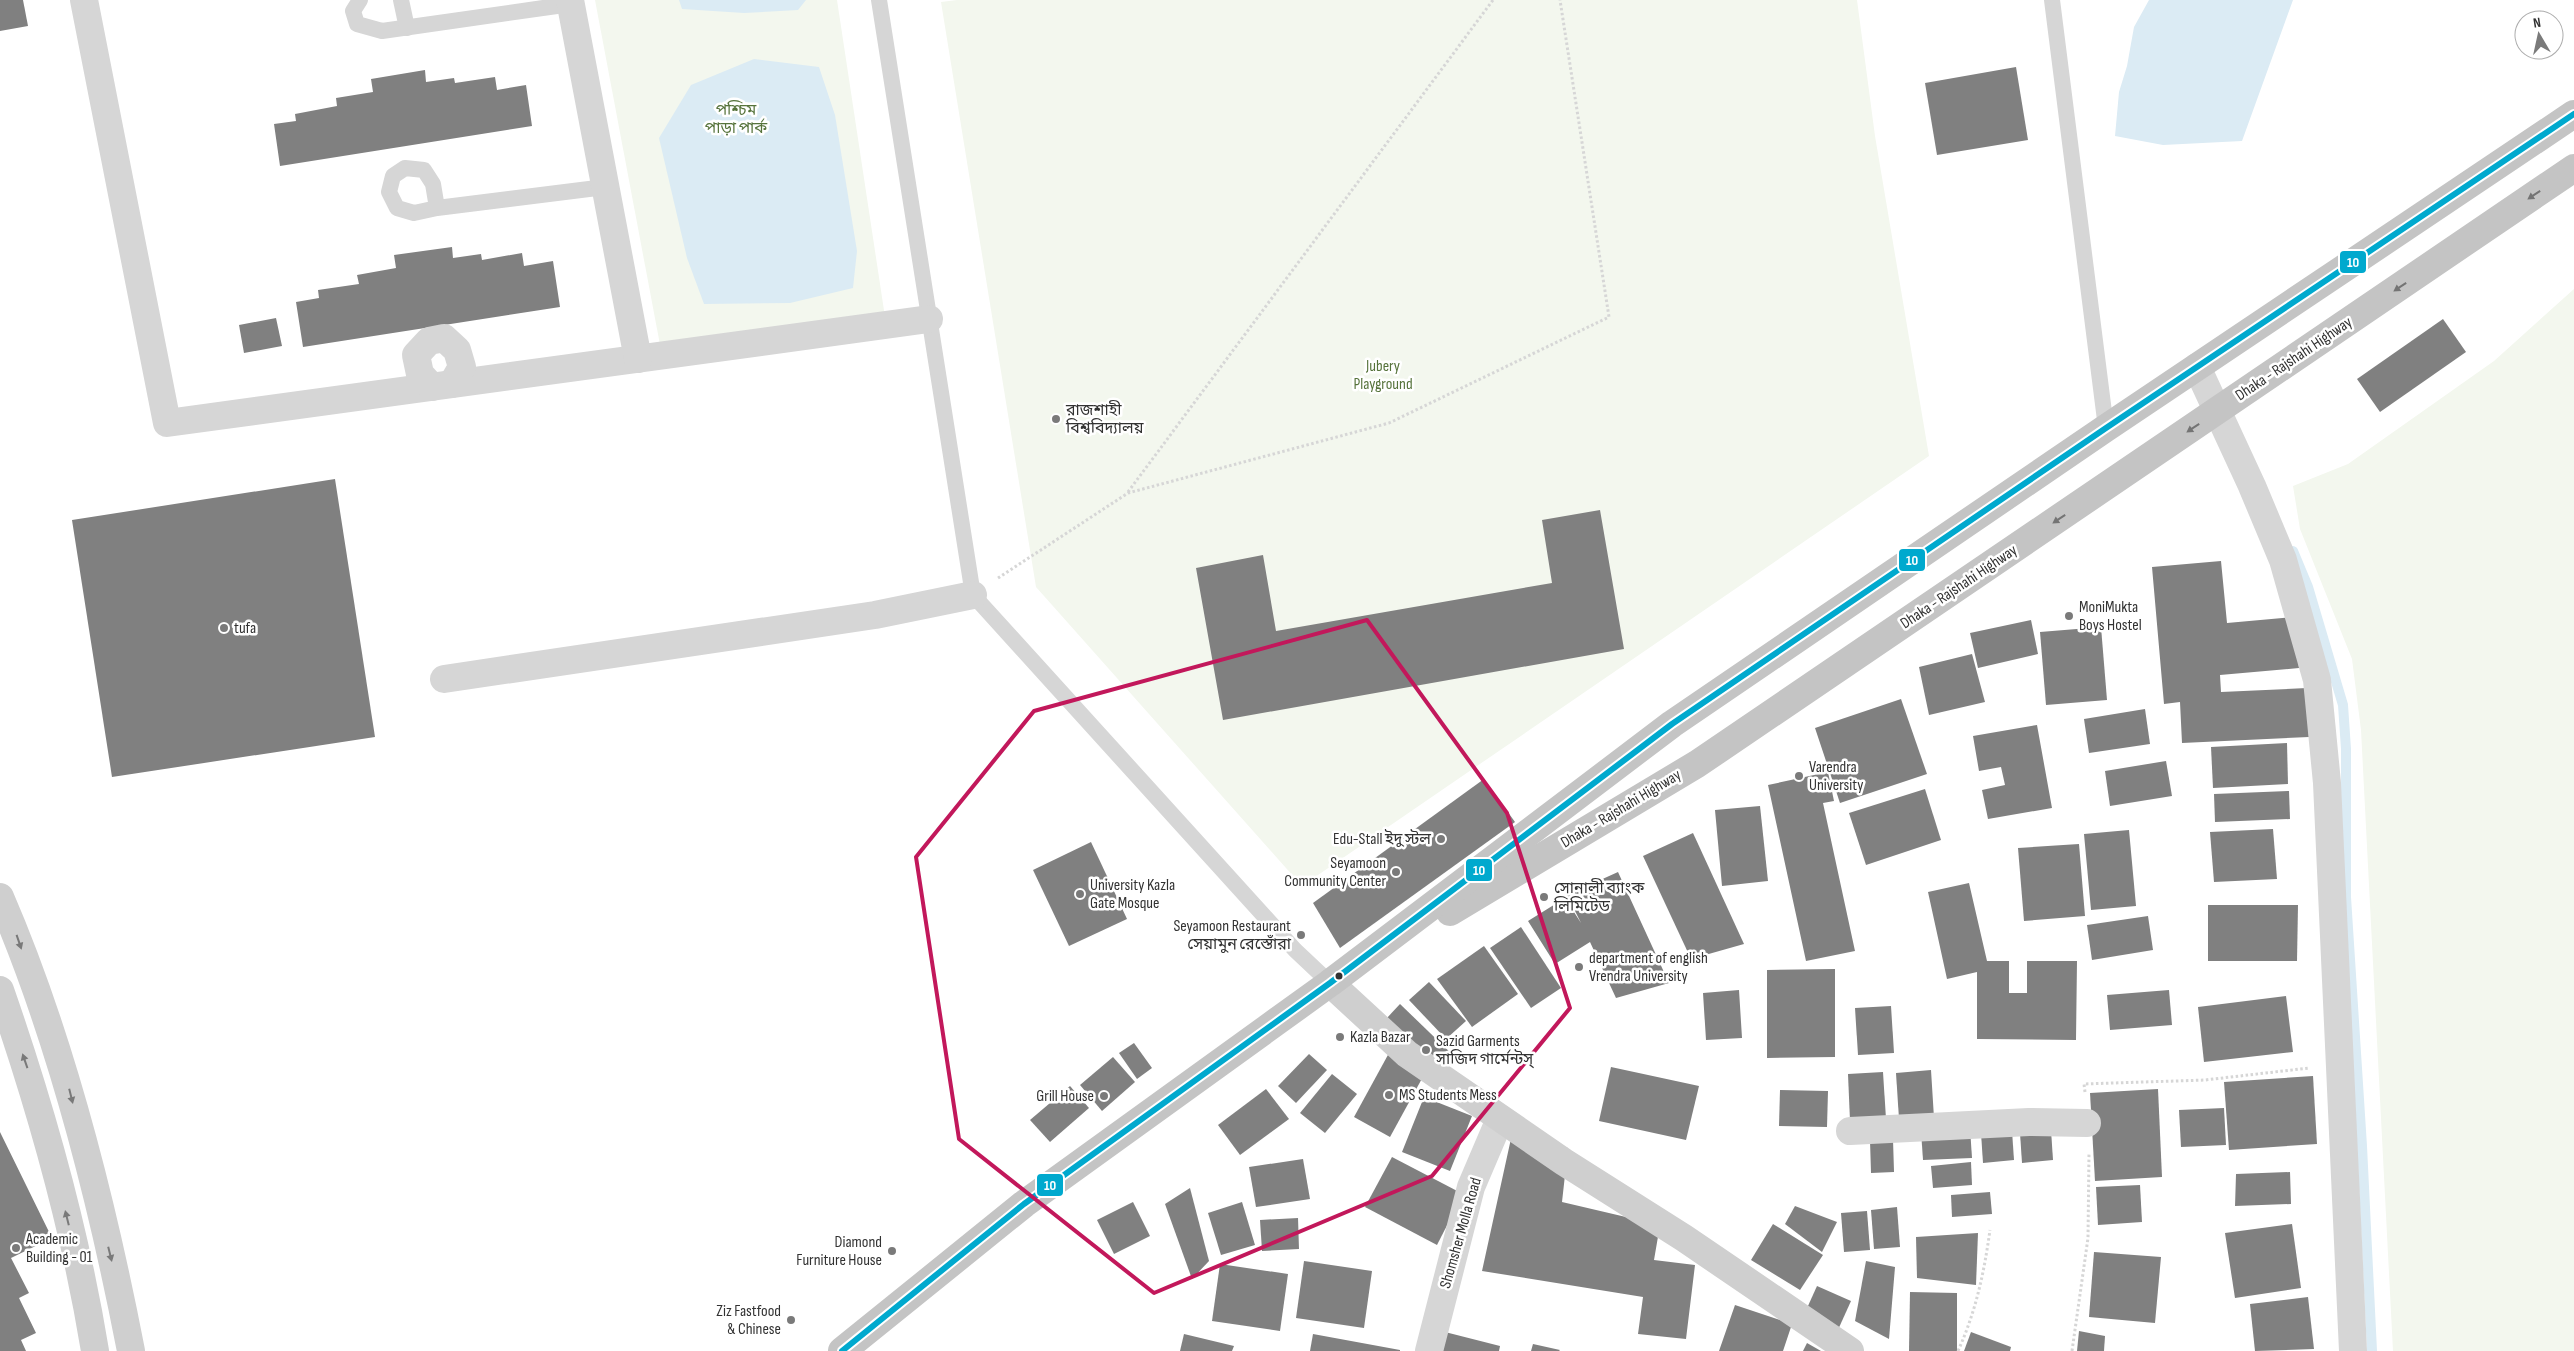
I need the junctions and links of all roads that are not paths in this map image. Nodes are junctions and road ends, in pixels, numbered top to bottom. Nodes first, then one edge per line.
1 (84, 0) edge
2 (360, 0) edge
3 (401, 0) edge
4 (879, 0) edge
5 (2052, 0) edge
6 (570, 2) edge
7 (407, 28) junction
8 (2574, 114) edge
9 (2574, 168) edge
10 (605, 187) junction
11 (437, 208) dead end
12 (929, 319) junction
13 (638, 359) junction
14 (2197, 367) junction
15 (2218, 411) junction
16 (2106, 428) junction
17 (973, 595) junction
18 (444, 680) dead end
19 (0, 897) edge
20 (1330, 983) junction
21 (0, 990) edge
22 (1500, 1119) junction
23 (2087, 1123) road end
24 (1850, 1131) dead end
25 (95, 1351) edge
26 (131, 1351) edge
27 (842, 1351) edge
28 (1429, 1351) edge
29 (1850, 1351) edge
30 (2353, 1351) edge

1 - 13 street
2 - 7 lane
3 - 7 lane
4 - 12 lane
5 - 16 lane
6 - 7 lane
6 - 10 street
8 - 14 highway, Dhaka - Rajshahi Highway
9 -> 15 highway, Dhaka - Rajshahi Highway
10 - 11 lane
10 - 13 street
12 - 13 street
12 - 17 lane
14 - 15 street
14 - 16 highway, Dhaka - Rajshahi Highway
15 -> 20 highway, Dhaka - Rajshahi Highway
15 - 30 street
16 - 20 highway, Dhaka - Rajshahi Highway
17 - 18 street
17 - 20 lane
19 -> 26 main road
20 - 22 main road
20 - 27 highway, Dhaka - Rajshahi Highway
25 -> 21 main road
22 - 28 street, Shomsher Molla Road
22 - 29 main road
23 - 24 street

